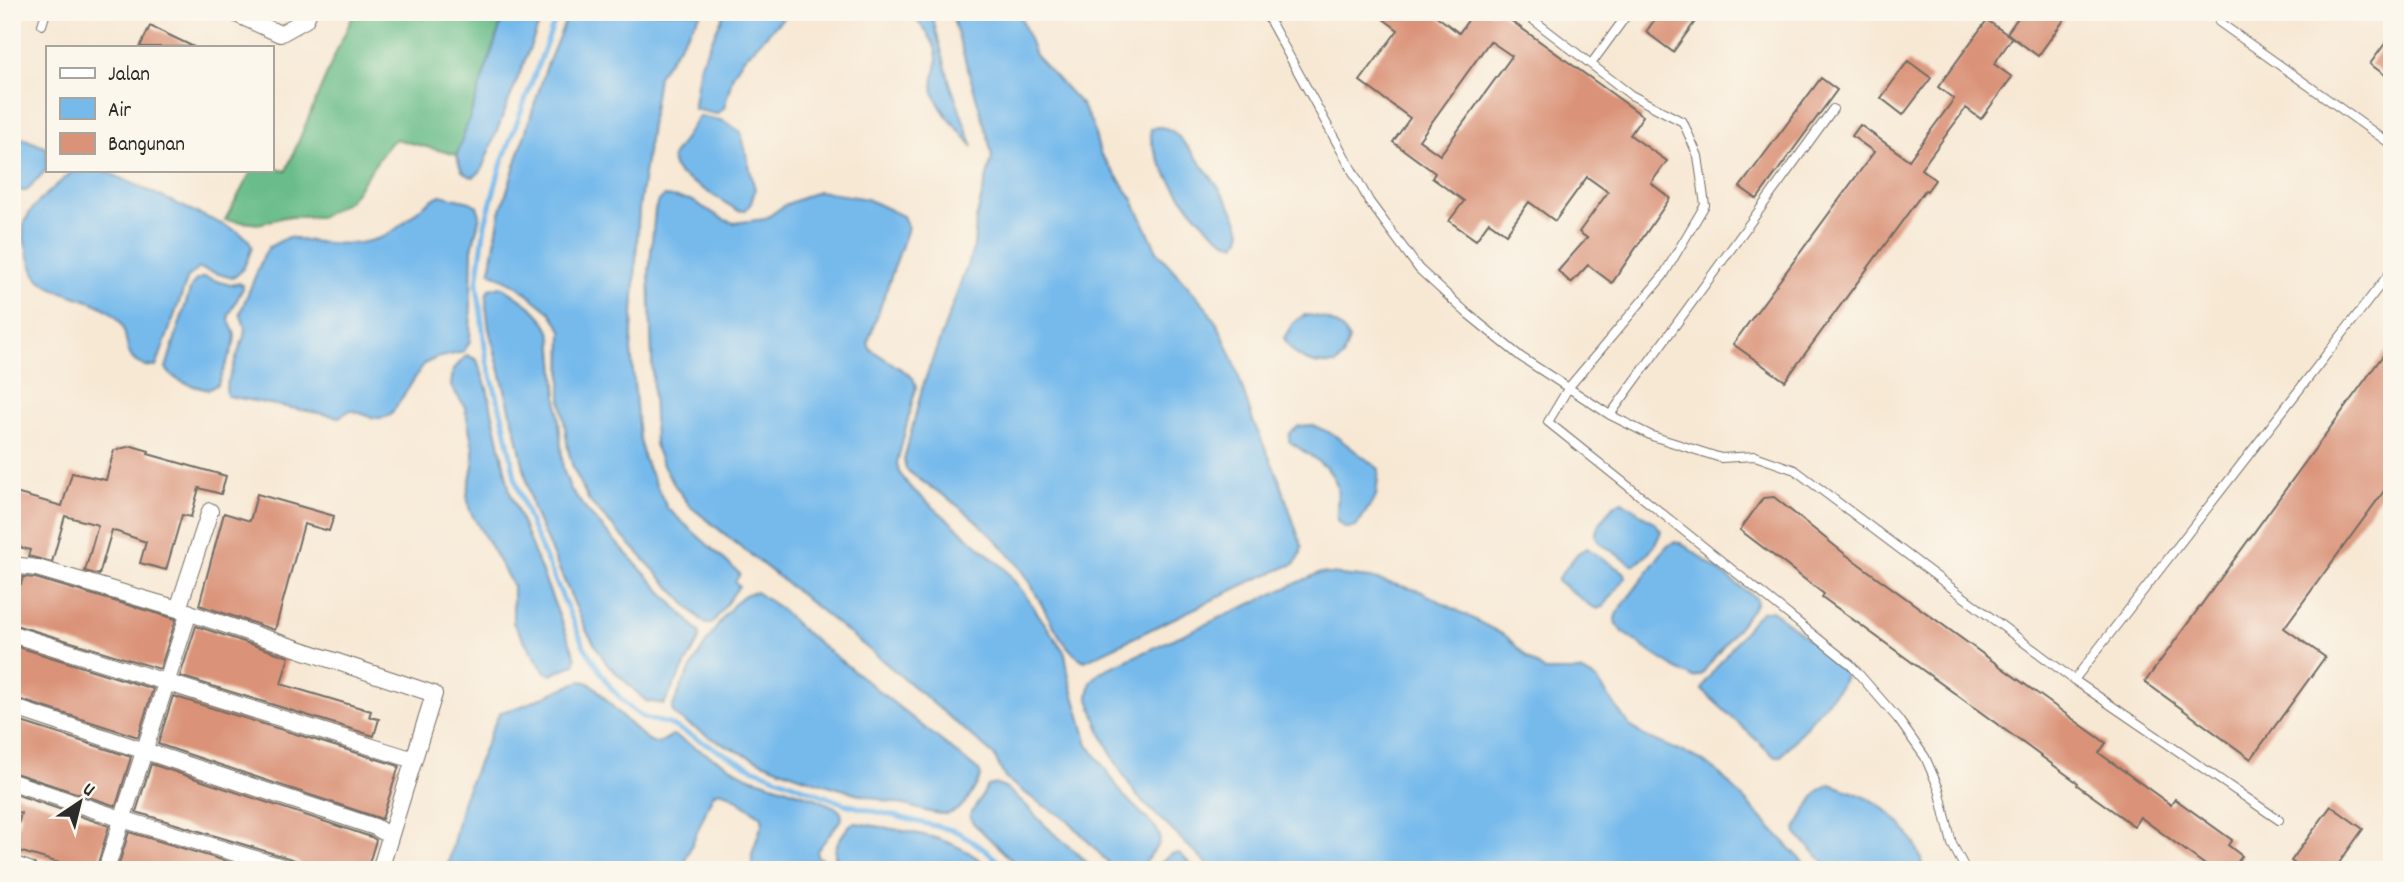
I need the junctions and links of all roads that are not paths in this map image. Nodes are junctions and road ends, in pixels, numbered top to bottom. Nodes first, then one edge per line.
1 (46, 12) edge
2 (233, 12) edge
3 (309, 12) edge
4 (1265, 12) edge
5 (1523, 12) edge
6 (1629, 12) edge
7 (2219, 22) dead end
8 (42, 25) dead end
9 (1591, 64) junction
10 (1833, 108) dead end
11 (2392, 145) edge
12 (2392, 270) edge
13 (1569, 387) junction
14 (1610, 415) junction
15 (209, 511) dead end
16 (12, 565) edge
17 (183, 611) junction
18 (12, 634) edge
19 (2074, 680) junction
20 (167, 683) junction
21 (12, 707) edge
22 (144, 750) junction
23 (414, 760) junction
24 (12, 782) edge
25 (122, 819) junction
26 (2279, 820) dead end
27 (390, 836) junction
28 (12, 864) edge
29 (29, 870) edge
30 (106, 870) edge
31 (292, 870) edge
32 (380, 870) edge
33 (1966, 870) edge

1 - 8 lane
2 - 3 street
4 - 13 lane
5 - 9 lane
6 - 9 lane
7 - 11 lane
9 - 13 lane
10 - 14 lane
12 - 19 lane
13 - 14 lane
13 - 33 lane
14 - 19 lane
15 - 17 street
16 - 17 street
17 - 20 street
17 - 23 street
18 - 20 street
19 - 26 lane
20 - 22 street
20 - 23 street
21 - 22 street
22 - 25 street
22 - 27 street
23 - 27 street
24 - 25 street
25 - 30 street
25 - 31 street
27 - 32 street
28 - 29 street

